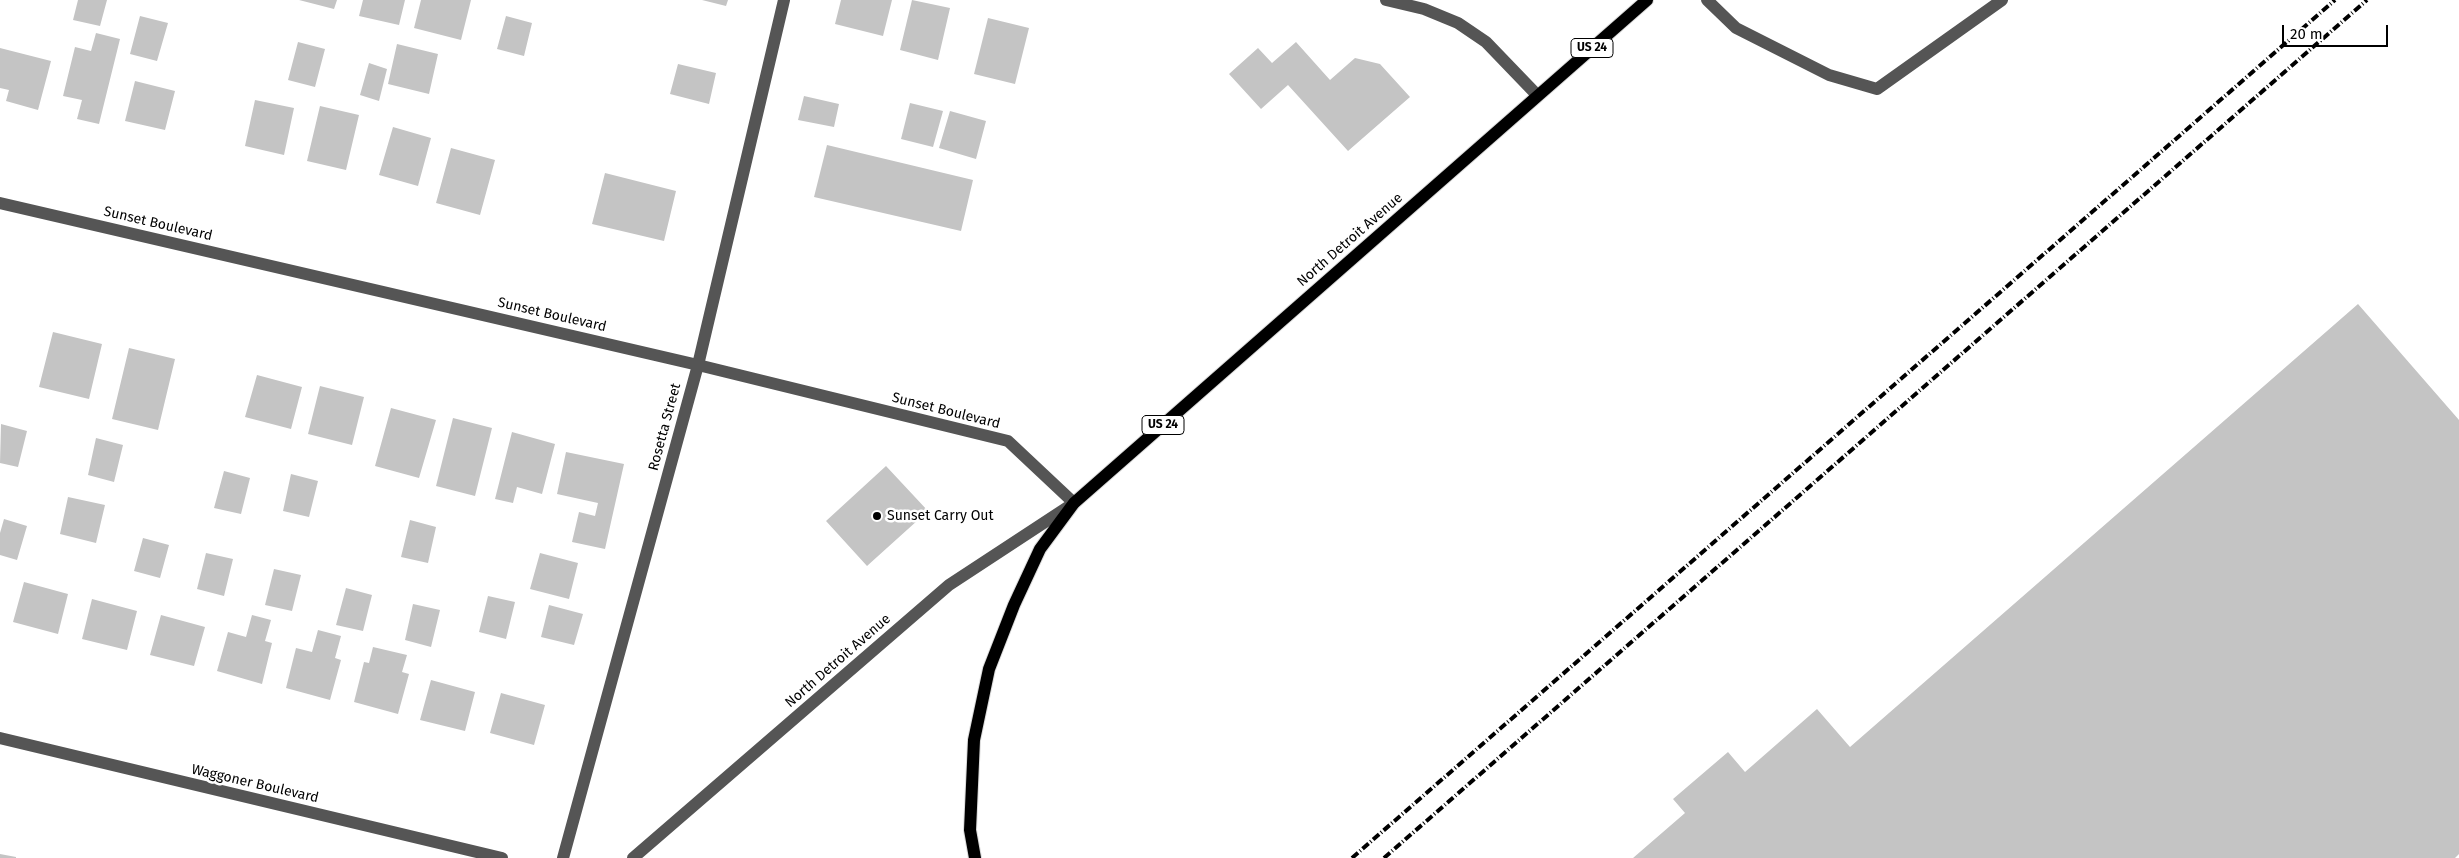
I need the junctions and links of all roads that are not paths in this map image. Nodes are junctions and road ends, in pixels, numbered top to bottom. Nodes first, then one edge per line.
1 (784, 0) edge
2 (1386, 0) edge
3 (1647, 0) edge
4 (1707, 0) edge
5 (2002, 0) edge
6 (1537, 96) junction
7 (0, 203) edge
8 (698, 365) junction
9 (1074, 503) junction
10 (0, 738) edge
11 (502, 858) edge
12 (563, 858) edge
13 (634, 858) edge
14 (974, 858) edge

1 - 8 street, Rosetta Street
2 - 6 street
3 - 6 main road, North Detroit Avenue / US 24
4 - 5 street
6 - 9 main road, North Detroit Avenue / US 24
7 - 8 street, Sunset Boulevard
8 - 9 street, Sunset Boulevard
8 - 12 street, Rosetta Street
9 - 13 street, North Detroit Avenue
9 - 14 main road, North Detroit Avenue / US 24
10 - 11 street, Waggoner Boulevard

